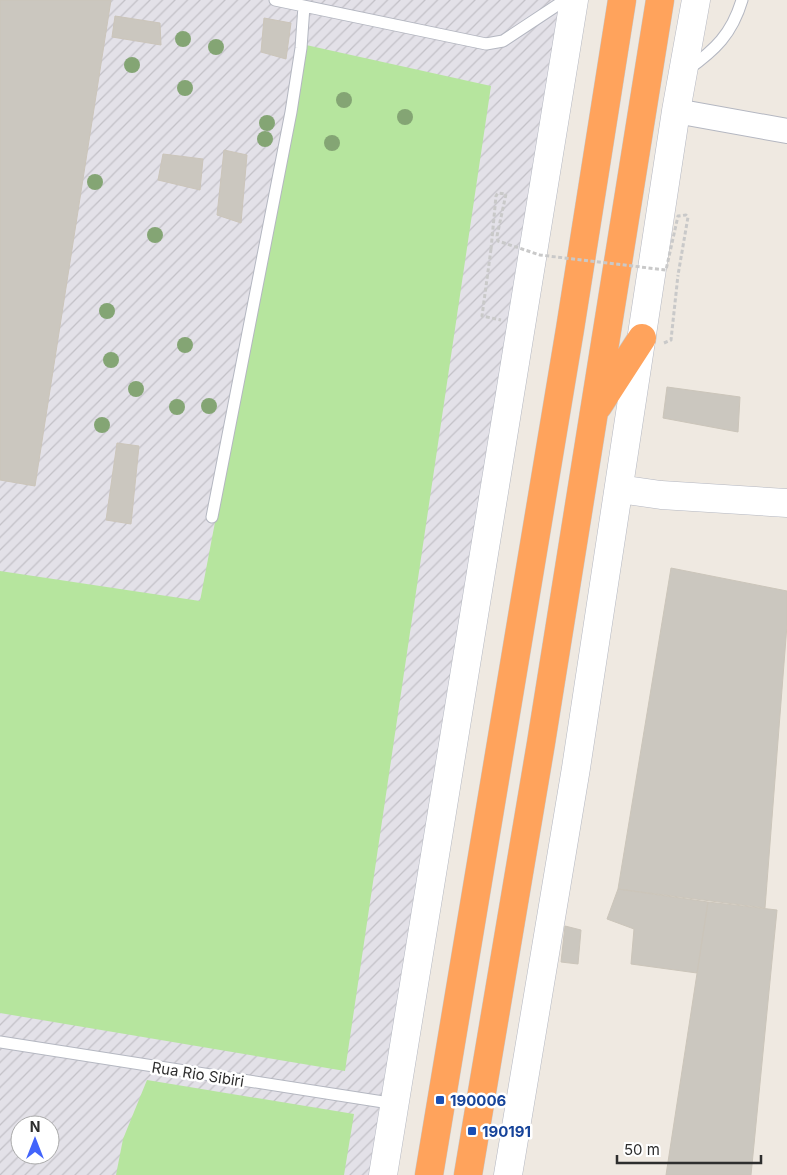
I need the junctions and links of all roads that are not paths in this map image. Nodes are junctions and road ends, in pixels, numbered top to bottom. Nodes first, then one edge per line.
1 (275, 0) edge
2 (565, 0) edge
3 (574, 0) edge
4 (622, 0) edge
5 (660, 0) edge
6 (696, 0) edge
7 (742, 0) edge
8 (304, 6) junction
9 (683, 72) junction
10 (676, 111) junction
11 (787, 131) edge
12 (642, 338) junction
13 (592, 416) junction
14 (619, 489) junction
15 (787, 503) edge
16 (212, 517) dead end
17 (0, 1042) edge
18 (396, 1104) junction
19 (383, 1175) edge
20 (429, 1175) edge
21 (468, 1175) edge
22 (508, 1175) edge

1 - 8 lane
2 - 8 lane
3 - 18 main road
4 - 20 highway
5 - 13 highway
6 - 9 main road
7 - 9 lane
8 - 16 lane
9 - 10 main road
10 - 11 street
10 - 12 main road
12 - 13 highway
12 - 14 main road
13 - 21 highway
14 - 15 main road
14 - 22 main road
17 - 18 lane, Rua Rio Sibiri
18 - 19 main road

